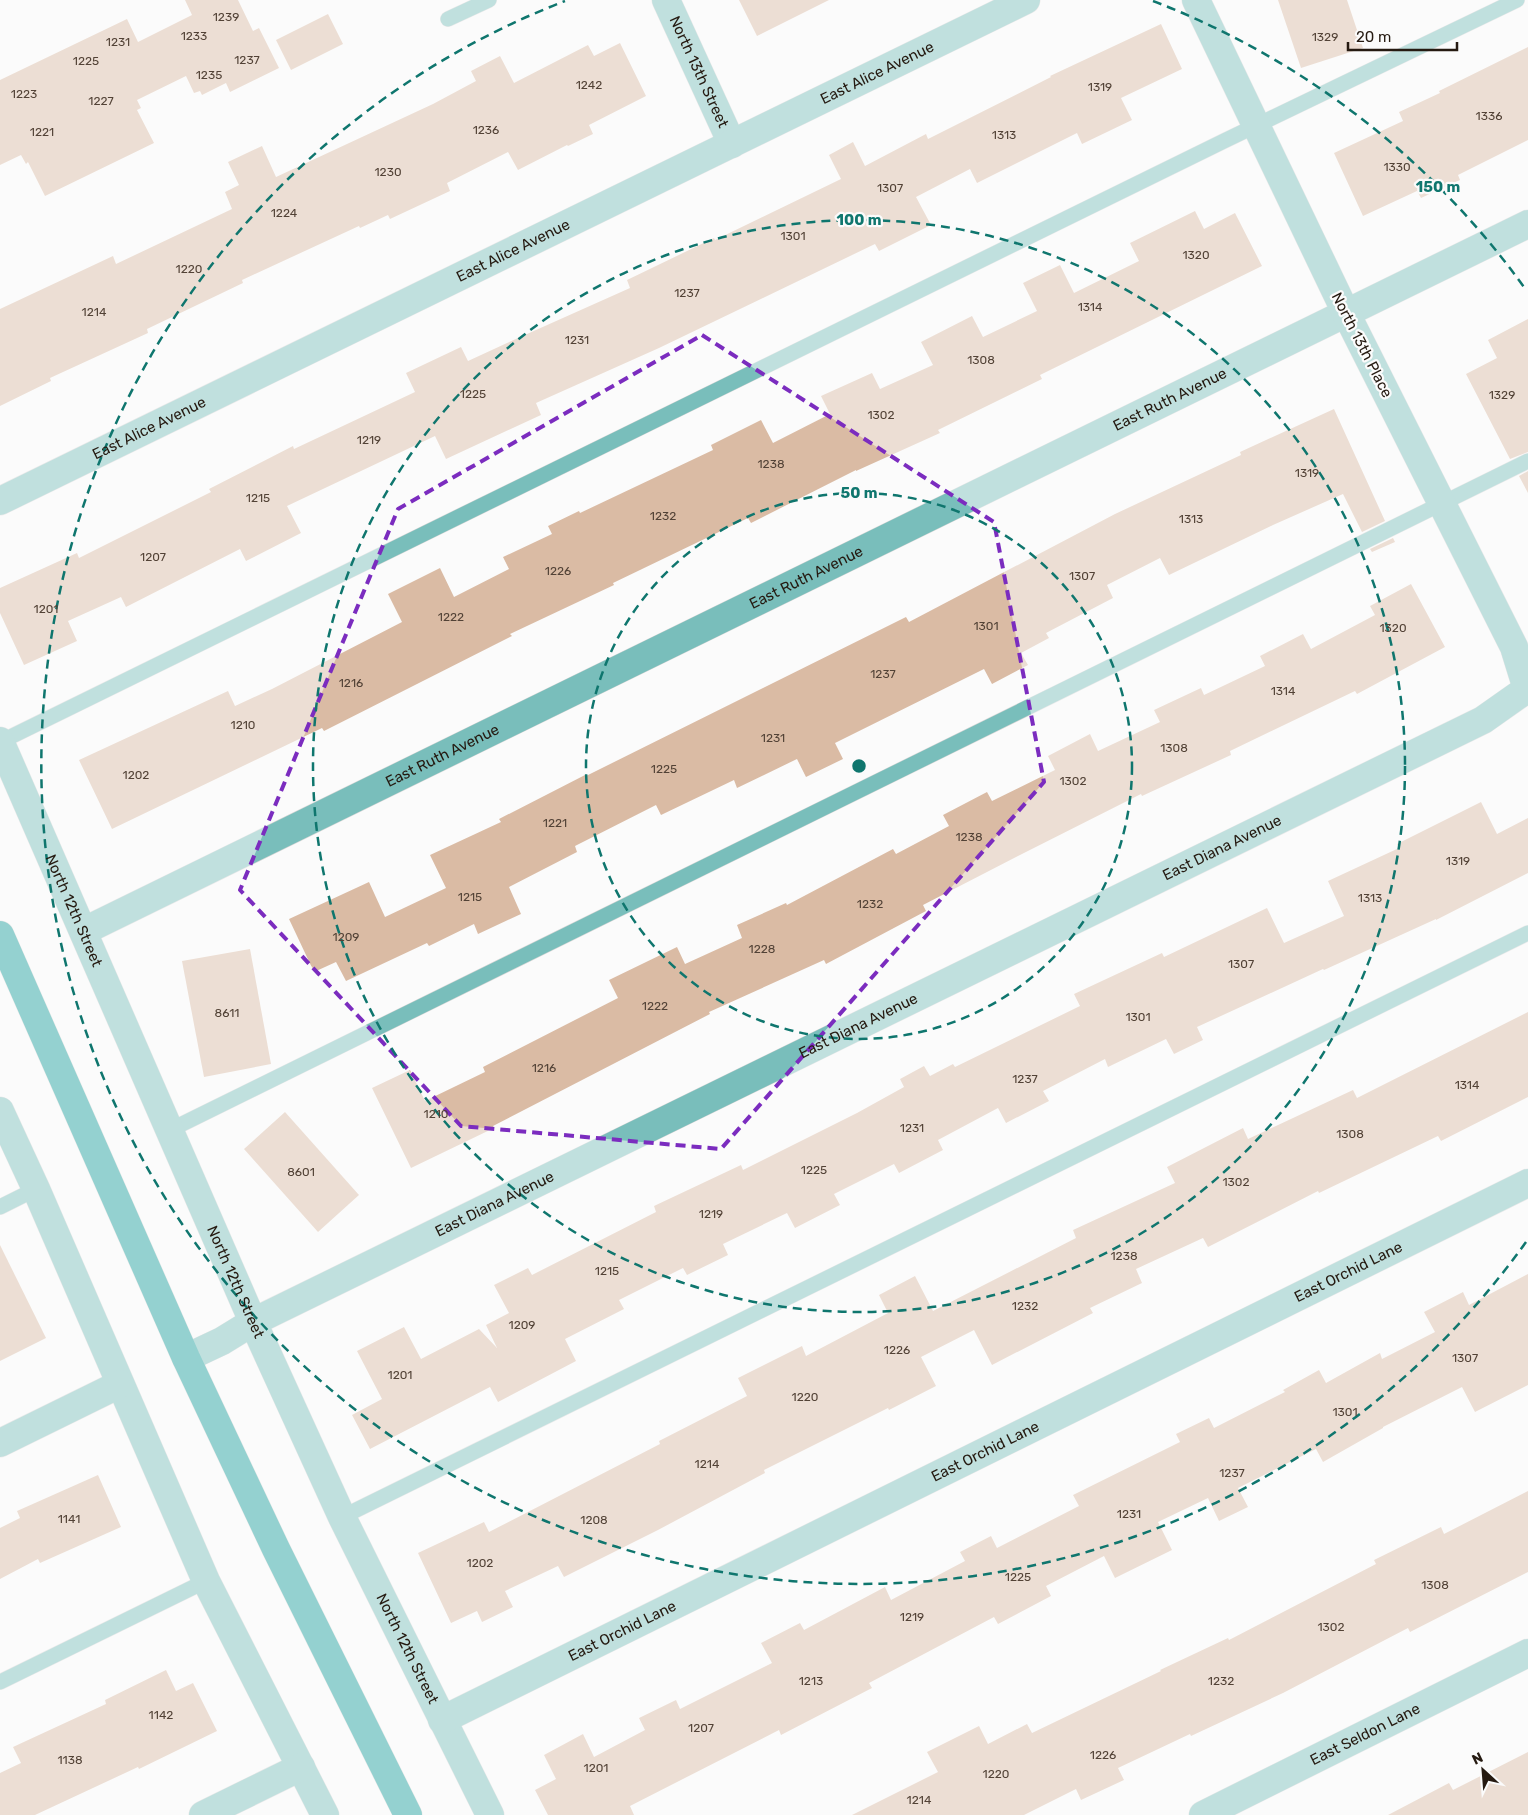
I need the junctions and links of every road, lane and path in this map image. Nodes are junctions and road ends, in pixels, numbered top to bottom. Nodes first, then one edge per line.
1 (489, 0) edge
2 (666, 0) edge
3 (1026, 0) edge
4 (1196, 0) edge
5 (1516, 0) edge
6 (448, 20) dead end
7 (1255, 126) junction
8 (732, 144) junction
9 (1528, 224) edge
10 (1346, 312) junction
11 (1528, 461) edge
12 (0, 501) edge
13 (1442, 503) junction
14 (1527, 689) edge
15 (0, 741) edge
16 (84, 931) junction
17 (1528, 933) edge
18 (0, 934) edge
19 (0, 1110) edge
20 (170, 1130) junction
21 (1528, 1183) edge
22 (36, 1189) junction
23 (0, 1207) edge
24 (254, 1322) junction
25 (186, 1358) junction
26 (120, 1384) junction
27 (0, 1443) edge
28 (342, 1517) junction
29 (206, 1581) junction
30 (1528, 1653) edge
31 (0, 1682) edge
32 (442, 1720) junction
33 (301, 1767) junction
34 (203, 1815) edge
35 (325, 1815) edge
36 (408, 1815) edge
37 (490, 1815) edge
38 (1203, 1815) edge

1 - 6 lane
2 - 8 street, North 13th Street
3 - 8 street, East Alice Avenue
4 - 7 street, North 13th Place
5 - 7 lane
7 - 10 street, North 13th Place
7 - 15 lane
8 - 12 street, East Alice Avenue
9 - 10 street, East Ruth Avenue
10 - 13 street, North 13th Place
10 - 16 street, East Ruth Avenue
11 - 13 lane
13 - 14 street, North 13th Place
13 - 20 lane
14 - 24 street, East Diana Avenue
15 - 16 street, North 12th Street
16 - 20 street, North 12th Street
17 - 28 lane
18 - 25 street
19 - 22 street
20 - 24 street, North 12th Street
21 - 32 street, East Orchid Lane
22 - 23 lane
22 - 26 street
24 - 25 street, East Diana Avenue
24 - 28 street, North 12th Street
25 - 36 street
26 - 27 street
26 - 29 street
28 - 32 street, North 12th Street
29 - 31 lane
29 - 33 street
30 - 38 street, East Seldon Lane
32 - 37 street, North 12th Street
33 - 34 street
33 - 35 street

